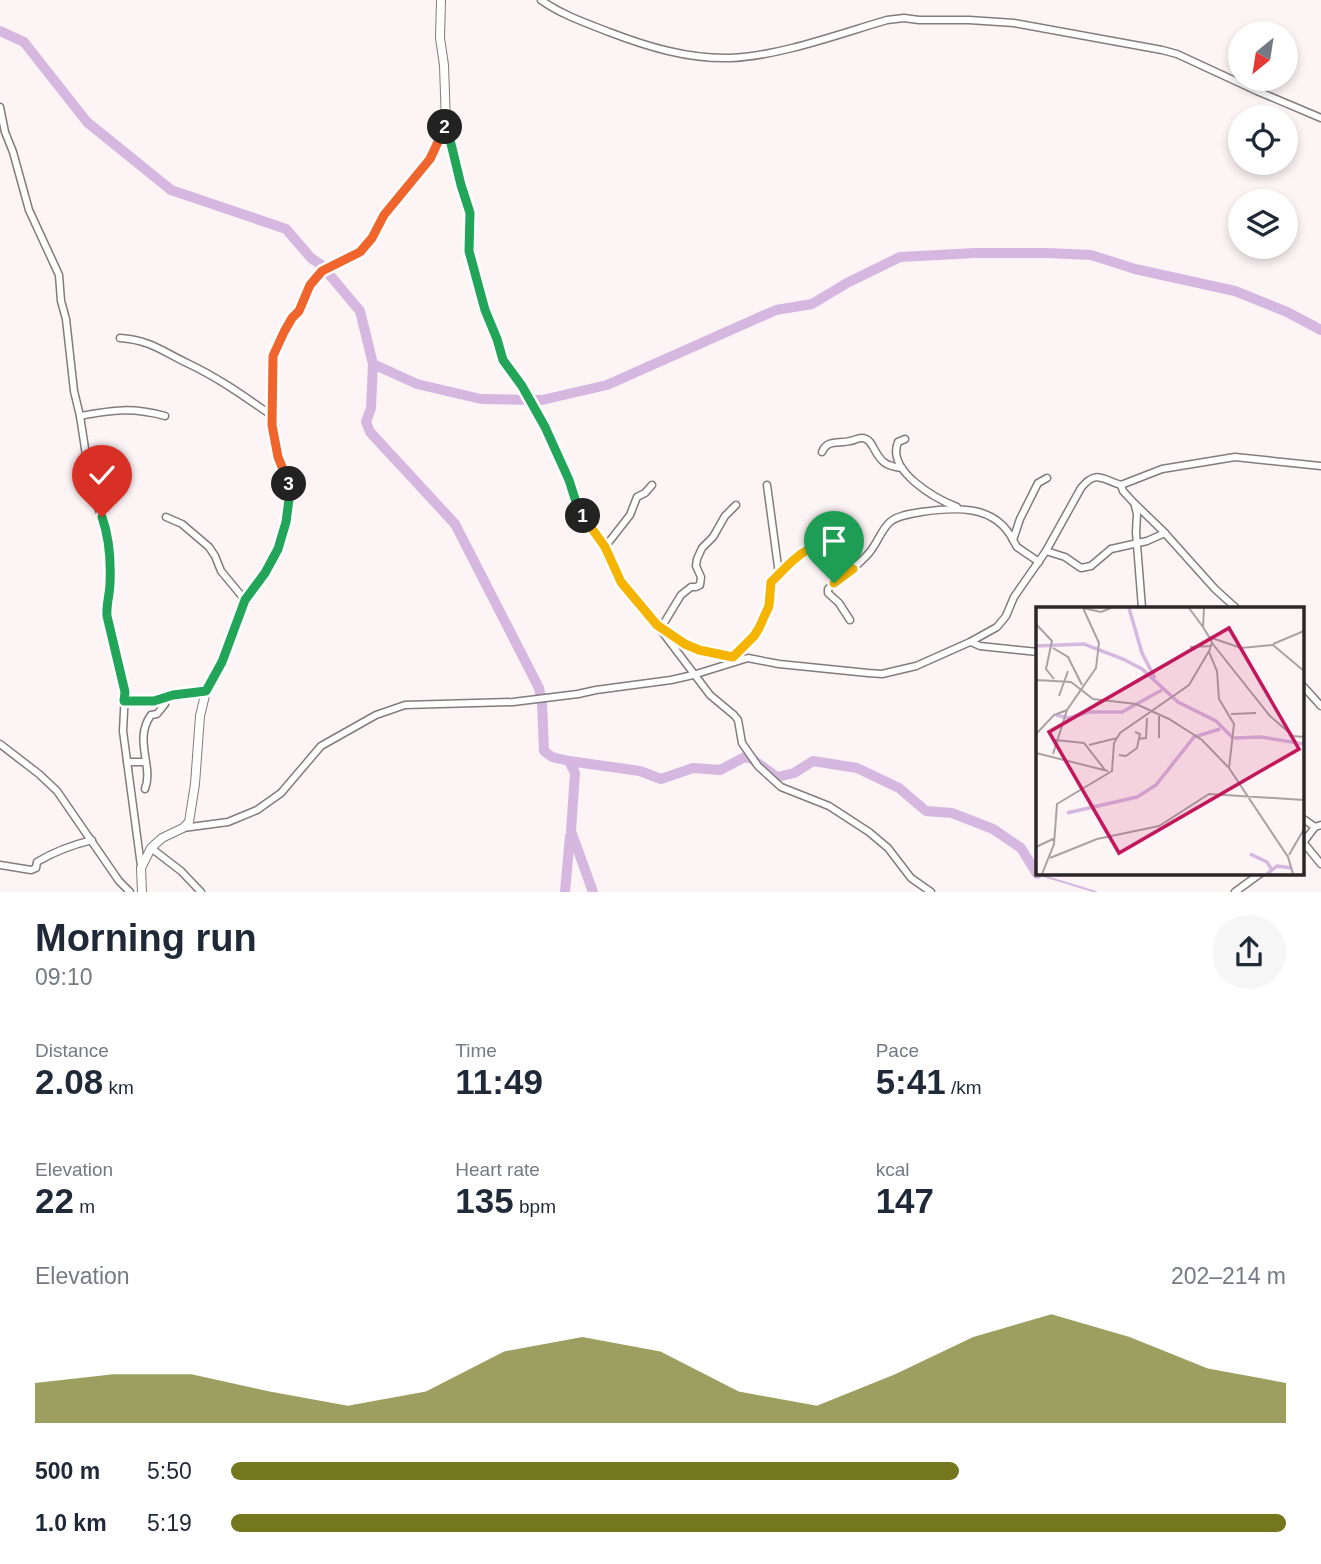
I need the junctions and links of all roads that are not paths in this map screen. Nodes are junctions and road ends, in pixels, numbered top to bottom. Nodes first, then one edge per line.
1 (441, 0) edge
2 (541, 0) edge
3 (0, 107) edge
4 (1321, 118) edge
5 (446, 123) junction
6 (120, 338) dead end
7 (271, 415) junction
8 (80, 416) junction
9 (165, 416) dead end
10 (905, 439) dead end
11 (822, 452) dead end
12 (1321, 466) edge
13 (902, 468) junction
14 (1047, 478) dead end
15 (652, 485) dead end
16 (767, 485) dead end
17 (1122, 485) junction
18 (1134, 503) junction
19 (736, 505) dead end
20 (962, 509) junction
21 (166, 517) dead end
22 (1165, 533) junction
23 (1013, 540) junction
24 (1136, 544) junction
25 (605, 547) junction
26 (1046, 551) junction
27 (1039, 562) junction
28 (853, 569) junction
29 (779, 574) junction
30 (245, 600) junction
31 (1142, 607) edge
32 (1235, 607) edge
33 (850, 620) dead end
34 (657, 625) junction
35 (971, 642) junction
36 (1036, 652) edge
37 (733, 657) junction
38 (748, 658) junction
39 (694, 675) junction
40 (1304, 687) edge
41 (206, 691) junction
42 (165, 697) junction
43 (124, 701) junction
44 (1321, 706) edge
45 (0, 744) edge
46 (127, 762) junction
47 (145, 762) junction
48 (145, 789) dead end
49 (1318, 826) edge
50 (183, 828) junction
51 (92, 840) junction
52 (1304, 842) edge
53 (1304, 844) edge
54 (150, 848) junction
55 (1321, 864) edge
56 (0, 865) edge
57 (141, 868) junction
58 (1260, 874) edge
59 (130, 892) edge
60 (142, 892) edge
61 (201, 892) edge
62 (931, 892) edge
63 (1235, 892) edge

1 - 5 street
2 - 4 street
3 - 8 street
5 - 7 street
5 - 25 street
6 - 7 street
7 - 30 street
8 - 9 street
8 - 43 street
10 - 13 street
11 - 13 street
12 - 17 street
13 - 20 street
14 - 23 street
15 - 25 street
16 - 29 street
17 - 18 street
17 - 26 street
18 - 22 street
18 - 24 street
19 - 34 street
20 - 23 street
20 - 28 street
21 - 30 street
22 - 24 street
22 - 32 street
23 - 27 street
24 - 26 street
24 - 31 street
25 - 34 street
26 - 27 street
27 - 35 street
28 - 29 street
28 - 33 street
29 - 37 street
30 - 41 street
34 - 37 street
34 - 39 street
35 - 36 street
35 - 38 street
37 - 38 street
38 - 39 street
39 - 50 street
39 - 62 street
40 - 44 street
41 - 42 street
41 - 50 street
42 - 43 street
42 - 47 street
43 - 46 street
45 - 51 street
46 - 47 street
46 - 57 street
47 - 48 street
49 - 52 street
50 - 54 street
51 - 56 street
51 - 59 street
53 - 55 street
54 - 57 street
54 - 61 street
57 - 60 street
58 - 63 street

